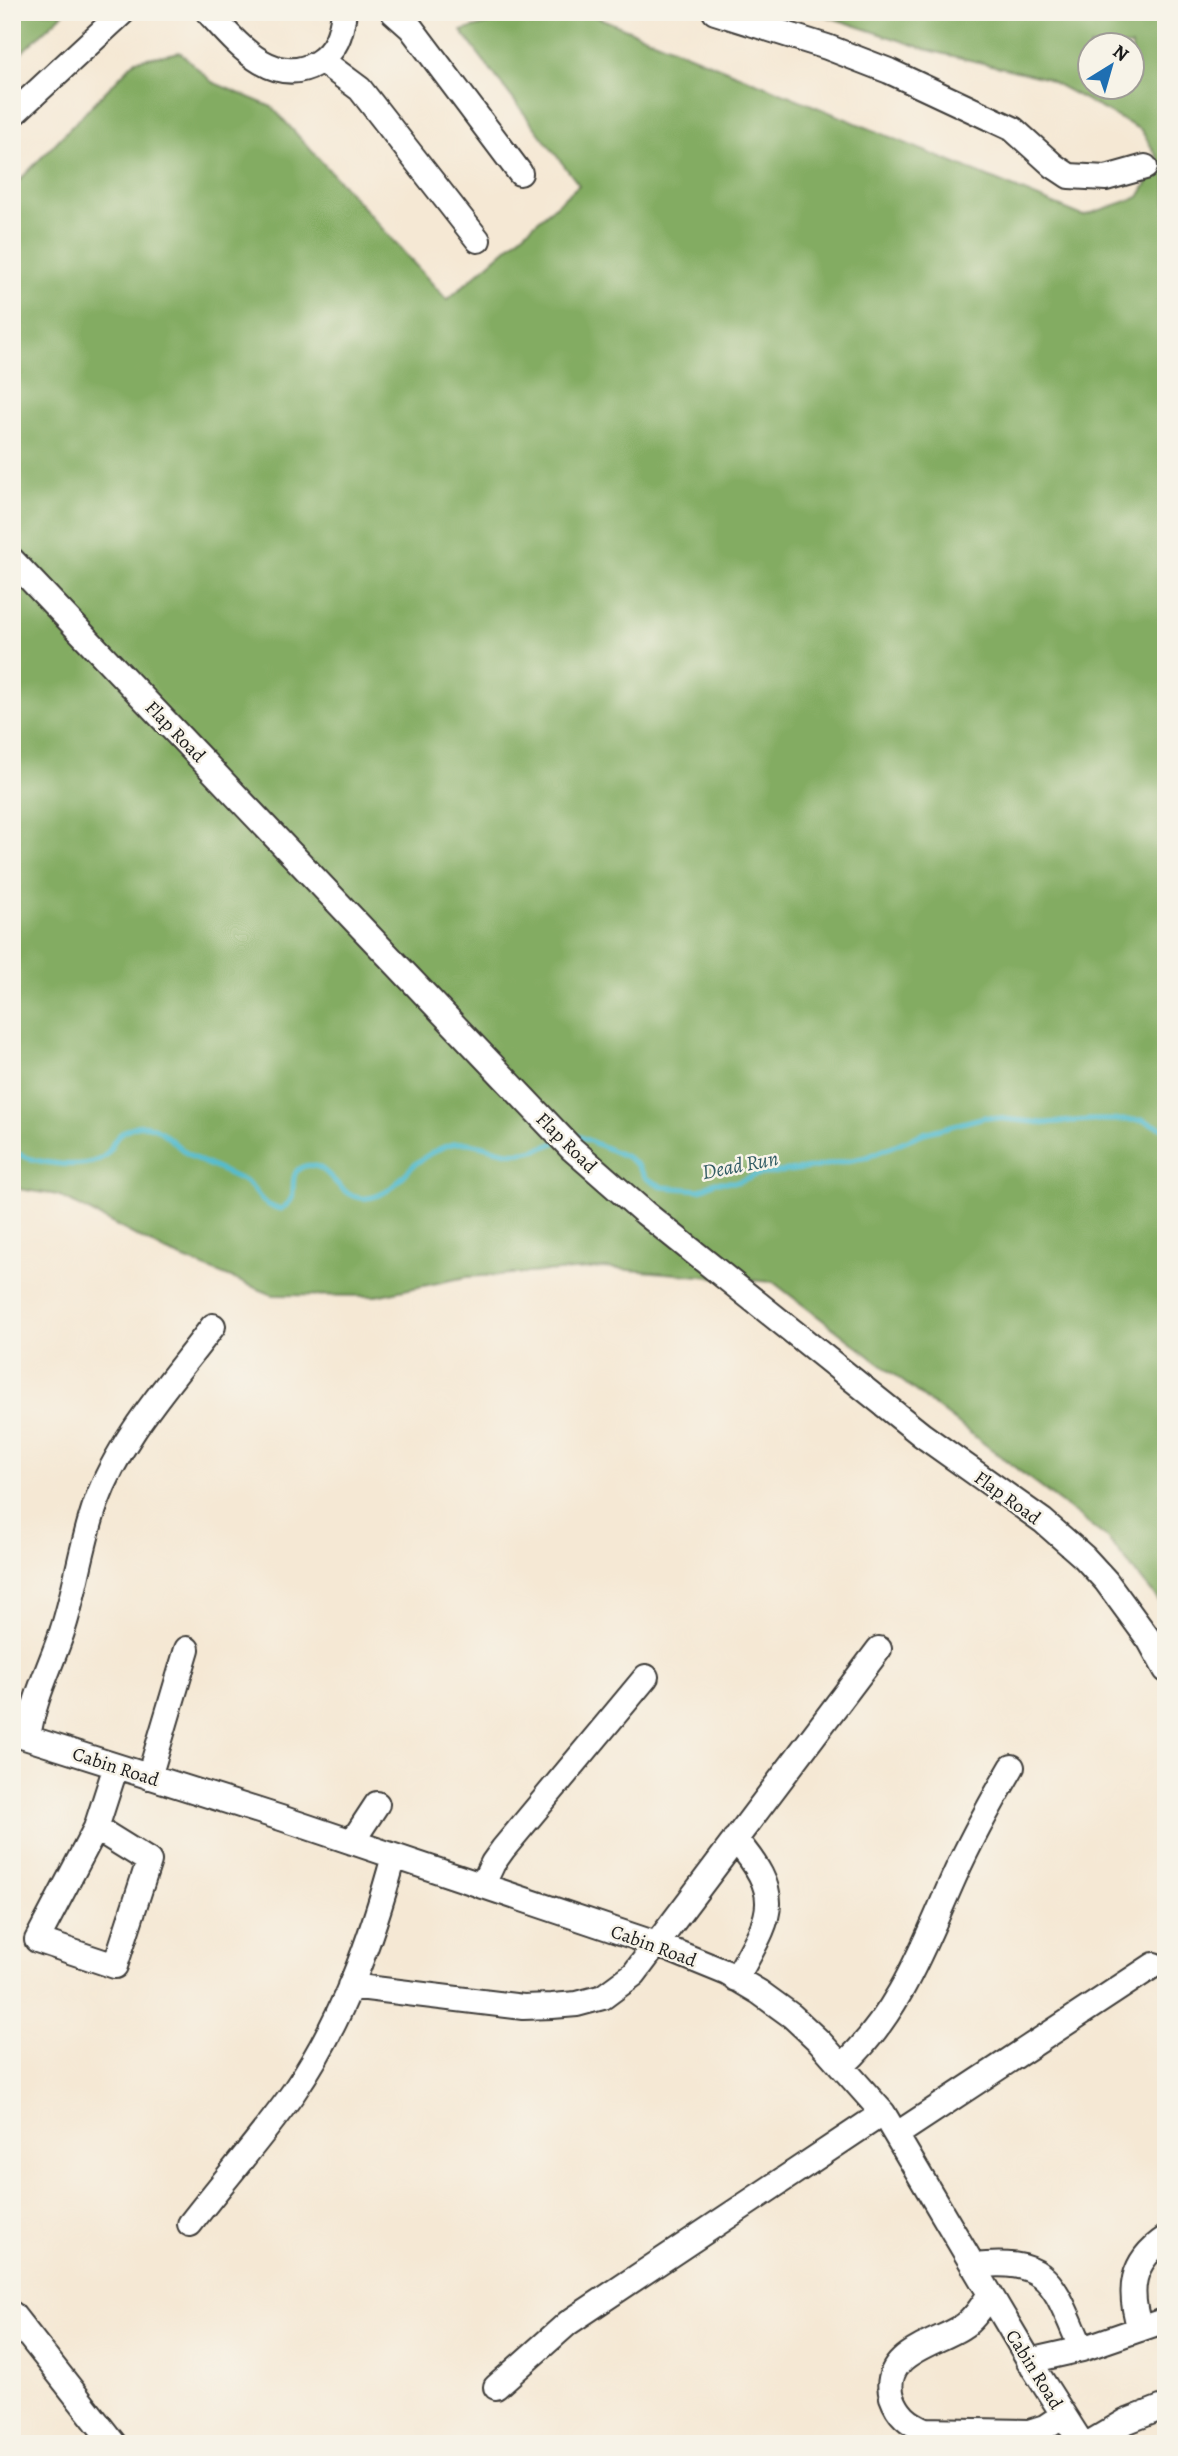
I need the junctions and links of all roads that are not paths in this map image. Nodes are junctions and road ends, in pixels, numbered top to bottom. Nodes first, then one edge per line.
1 (123, 12) edge
2 (208, 12) edge
3 (344, 12) edge
4 (394, 12) edge
5 (715, 12) edge
6 (321, 60) junction
7 (12, 115) edge
8 (1145, 167) dead end
9 (520, 173) dead end
10 (478, 240) dead end
11 (12, 561) edge
12 (213, 1326) dead end
13 (187, 1649) dead end
14 (879, 1649) dead end
15 (1166, 1670) edge
16 (646, 1677) dead end
17 (20, 1735) edge
18 (116, 1766) junction
19 (1012, 1767) dead end
20 (149, 1777) junction
21 (377, 1804) dead end
22 (96, 1828) junction
23 (735, 1839) junction
24 (352, 1842) junction
25 (394, 1856) junction
26 (482, 1886) junction
27 (656, 1944) junction
28 (1154, 1965) dead end
29 (736, 1979) junction
30 (350, 1986) junction
31 (842, 2066) junction
32 (883, 2113) junction
33 (896, 2135) junction
34 (190, 2224) dead end
35 (1166, 2238) edge
36 (973, 2266) junction
37 (990, 2294) junction
38 (12, 2314) edge
39 (1166, 2320) edge
40 (1140, 2329) junction
41 (1082, 2349) junction
42 (1029, 2361) junction
43 (496, 2387) dead end
44 (1166, 2406) edge
45 (1063, 2415) junction
46 (114, 2444) edge
47 (1082, 2444) edge
48 (1088, 2444) edge

1 - 7 lane
2 - 6 lane
3 - 6 lane
4 - 9 lane
5 - 8 lane
6 - 10 lane
11 - 15 lane, Flap Road
12 - 17 lane
13 - 20 lane
14 - 23 lane
16 - 26 lane
17 - 18 lane, Cabin Road
18 - 20 lane, Cabin Road
18 - 22 lane
19 - 31 lane
20 - 24 lane, Cabin Road
21 - 24 lane
22 - 22 lane
23 - 27 lane
23 - 29 lane
24 - 25 lane, Cabin Road
25 - 26 lane, Cabin Road
25 - 30 lane
26 - 27 lane, Cabin Road
27 - 29 lane, Cabin Road
27 - 30 lane
28 - 33 lane
29 - 31 lane, Cabin Road
30 - 34 lane
31 - 32 lane, Cabin Road
32 - 33 lane, Cabin Road
32 - 43 lane
33 - 36 lane, Cabin Road
35 - 40 lane
36 - 37 lane, Cabin Road
36 - 41 lane
37 - 42 lane, Cabin Road
37 - 45 lane
38 - 46 lane
39 - 40 lane
40 - 41 lane
41 - 42 lane
42 - 45 lane, Cabin Road
44 - 48 lane
45 - 47 lane, Cabin Road

